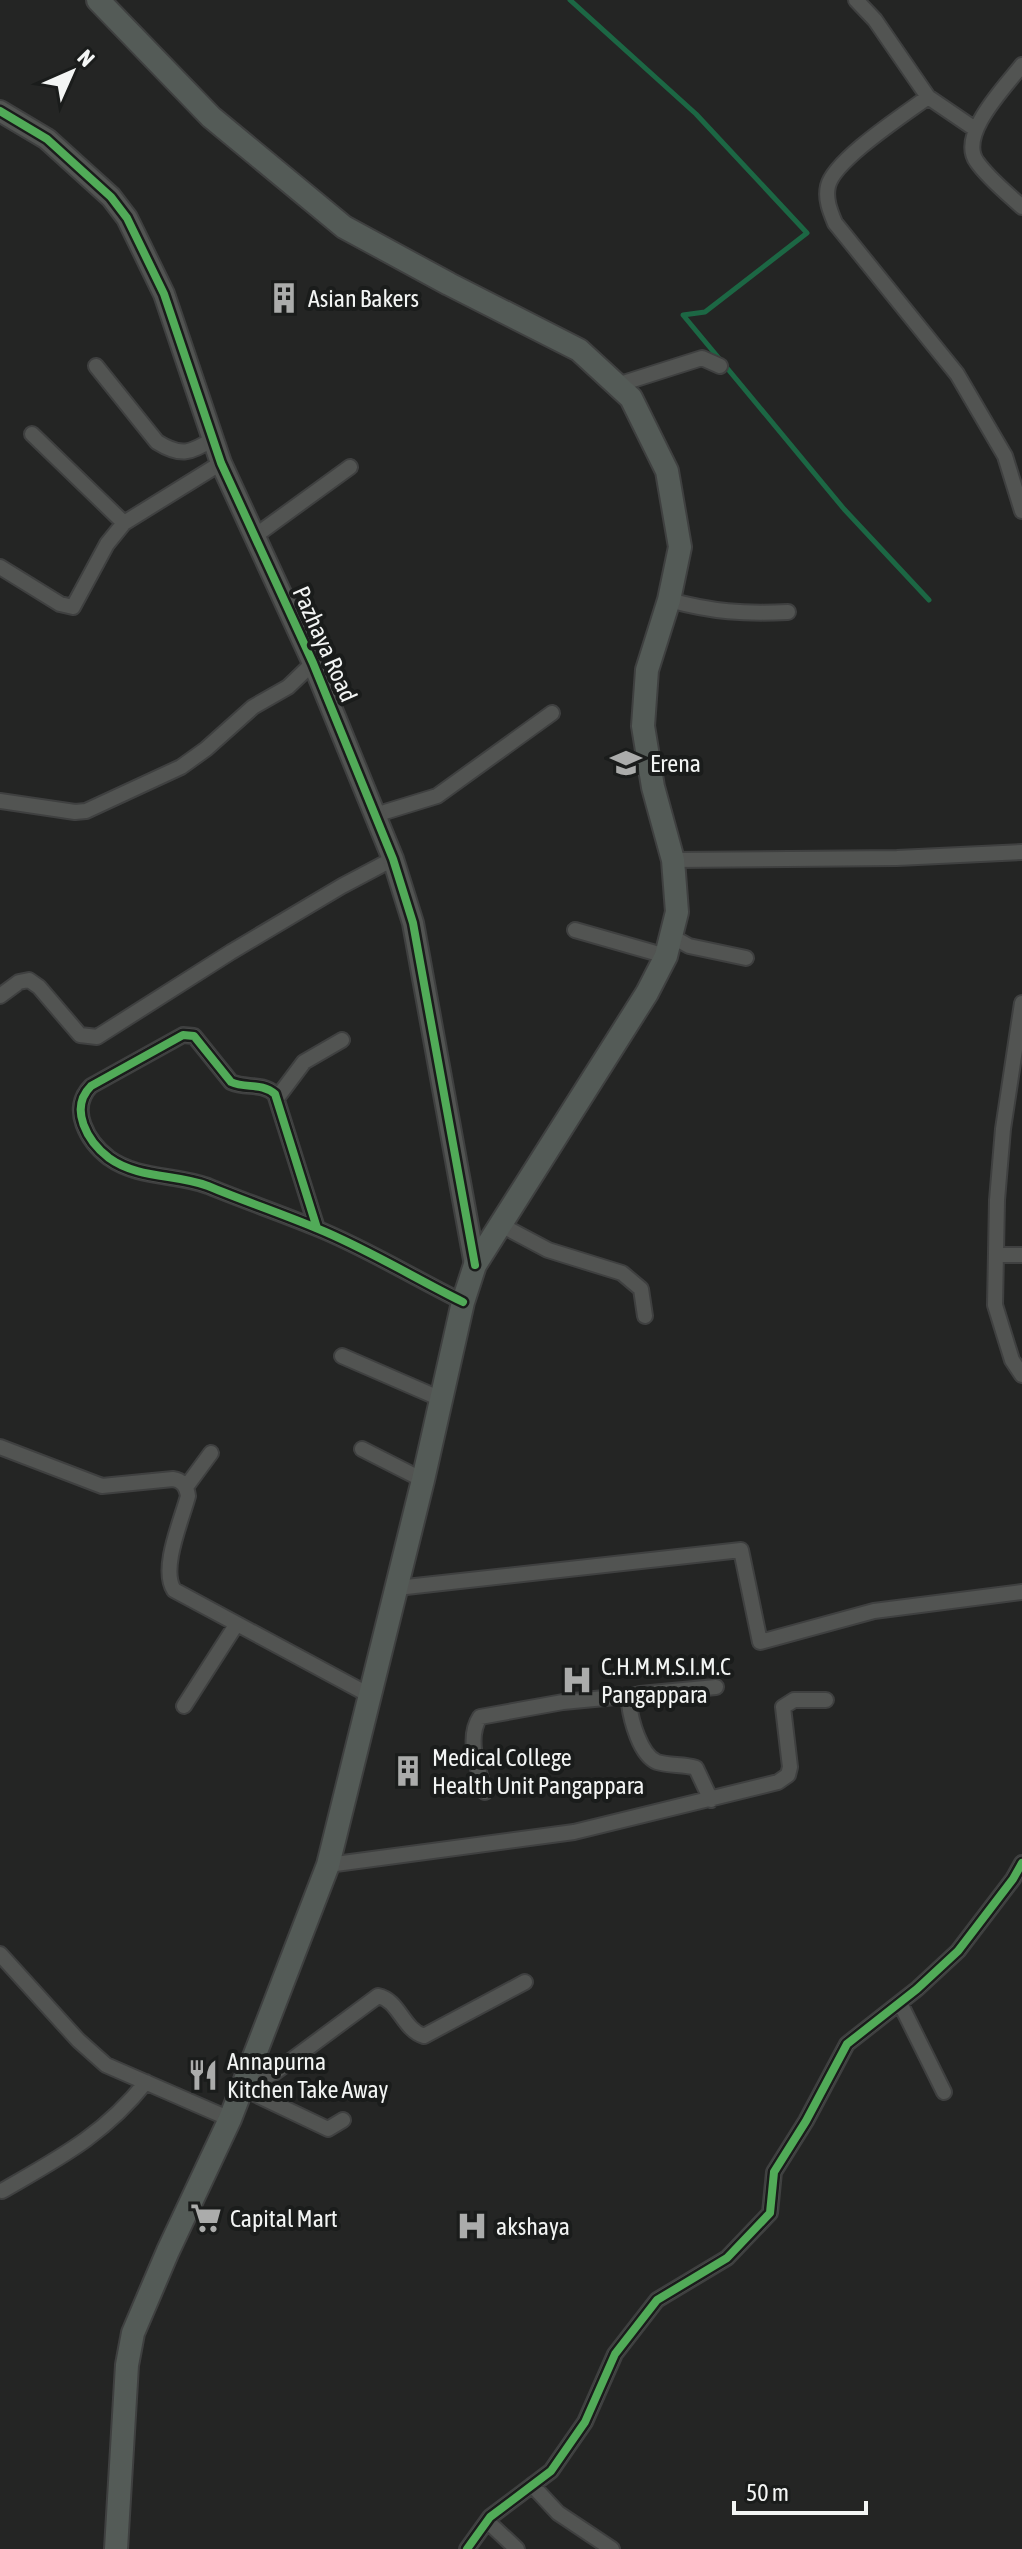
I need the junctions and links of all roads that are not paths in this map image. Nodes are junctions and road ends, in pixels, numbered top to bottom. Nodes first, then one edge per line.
1 (98, 0) edge
2 (856, 0) edge
3 (1022, 65) edge
4 (928, 97) junction
5 (0, 111) edge
6 (975, 129) junction
7 (1022, 207) edge
8 (96, 366) dead end
9 (720, 366) dead end
10 (617, 385) junction
11 (32, 434) dead end
12 (213, 439) junction
13 (221, 463) junction
14 (350, 467) dead end
15 (1022, 511) edge
16 (124, 523) junction
17 (255, 536) junction
18 (0, 567) edge
19 (669, 600) junction
20 (788, 612) dead end
21 (313, 663) junction
22 (552, 713) dead end
23 (0, 801) edge
24 (375, 815) junction
25 (1022, 852) edge
26 (393, 859) junction
27 (673, 860) junction
28 (575, 930) dead end
29 (668, 946) junction
30 (746, 958) dead end
31 (0, 996) edge
32 (1022, 1003) edge
33 (342, 1040) dead end
34 (277, 1098) junction
35 (501, 1225) junction
36 (317, 1228) junction
37 (996, 1255) junction
38 (1022, 1255) edge
39 (475, 1265) junction
40 (463, 1302) junction
41 (645, 1316) dead end
42 (342, 1356) dead end
43 (1022, 1375) edge
44 (441, 1399) junction
45 (0, 1447) edge
46 (362, 1449) dead end
47 (211, 1453) dead end
48 (423, 1480) junction
49 (186, 1487) junction
50 (397, 1588) junction
51 (1022, 1592) edge
52 (236, 1625) junction
53 (716, 1687) dead end
54 (636, 1695) junction
55 (371, 1696) junction
56 (826, 1700) dead end
57 (184, 1706) dead end
58 (485, 1792) dead end
59 (711, 1800) junction
60 (1022, 1863) edge
61 (328, 1865) junction
62 (0, 1954) edge
63 (525, 1982) dead end
64 (900, 2003) junction
65 (146, 2082) junction
66 (240, 2087) junction
67 (944, 2092) dead end
68 (230, 2119) junction
69 (343, 2120) dead end
70 (2, 2191) dead end
71 (532, 2485) junction
72 (487, 2521) junction
73 (116, 2549) edge
74 (467, 2549) edge
75 (517, 2549) edge
76 (612, 2549) edge

1 - 10 main road
2 - 4 street
3 - 6 street
4 - 6 street
4 - 15 street
5 - 12 street, Pazhaya Road
6 - 7 street
8 - 12 street
9 - 10 street
10 - 19 main road
11 - 16 street
12 - 13 street, Pazhaya Road
13 - 16 street
13 - 17 street, Pazhaya Road
14 - 17 street
16 - 18 street
17 - 21 street, Pazhaya Road
19 - 20 street
19 - 27 main road
21 - 23 street
21 - 24 street, Pazhaya Road
22 - 24 street
24 - 26 street, Pazhaya Road
25 - 27 street
26 - 31 street
26 - 39 street, Pazhaya Road
27 - 29 main road
28 - 29 street
29 - 30 street
29 - 35 main road
32 - 37 street
33 - 34 street
34 - 36 street
34 - 36 street
35 - 39 main road
35 - 41 street
36 - 40 street
37 - 38 street
37 - 43 street
39 - 40 main road
40 - 44 main road
42 - 44 street
44 - 48 main road
45 - 49 street
46 - 48 street
47 - 49 street
48 - 50 main road
49 - 52 street
50 - 51 street
50 - 55 main road
52 - 55 street
52 - 57 street
53 - 54 street
54 - 58 street
54 - 59 street
55 - 61 main road
56 - 59 street
59 - 61 street
60 - 64 street
61 - 66 main road
62 - 65 street
63 - 66 street
64 - 67 street
64 - 71 street
65 - 68 street
65 - 70 street
66 - 68 main road
66 - 69 street
68 - 73 main road
71 - 72 street
71 - 76 street
72 - 74 street
72 - 75 street

